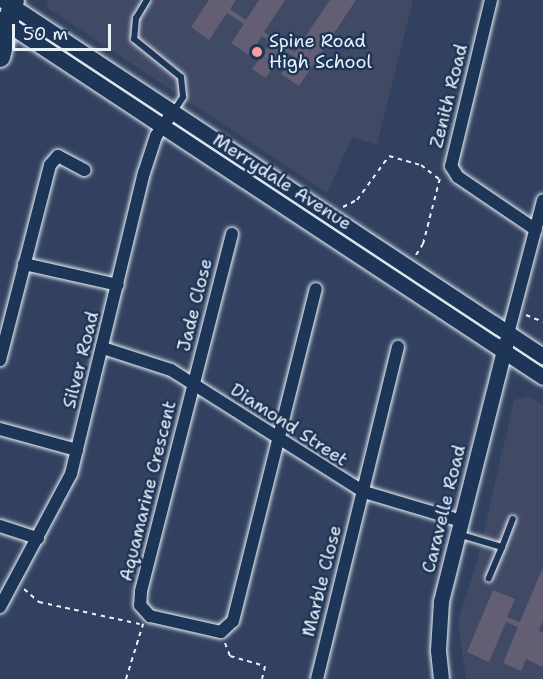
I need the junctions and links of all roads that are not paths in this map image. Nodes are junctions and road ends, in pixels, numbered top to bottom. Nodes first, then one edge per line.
1 (147, 0) edge
2 (491, 0) edge
3 (7, 10) edge
4 (0, 57) edge
5 (173, 112) junction
6 (164, 126) junction
7 (84, 170) dead end
8 (543, 201) edge
9 (536, 230) junction
10 (232, 234) dead end
11 (24, 264) junction
12 (118, 285) junction
13 (316, 290) dead end
14 (508, 334) junction
15 (398, 347) dead end
16 (103, 348) junction
17 (503, 351) junction
18 (543, 356) edge
19 (0, 360) edge
20 (543, 377) edge
21 (192, 384) junction
22 (0, 429) edge
23 (278, 440) junction
24 (77, 450) junction
25 (364, 492) junction
26 (513, 519) dead end
27 (0, 526) edge
28 (460, 527) junction
29 (38, 538) junction
30 (502, 547) junction
31 (489, 578) dead end
32 (0, 607) edge
33 (317, 679) edge
34 (441, 679) edge

1 - 5 lane
2 - 9 street, Zenith Road
3 - 4 main road
3 - 5 street, Merrydale Avenue
3 - 6 street, Merrydale Avenue
5 - 6 street, Silver Road
5 - 14 street, Merrydale Avenue
6 - 12 street, Silver Road
6 - 17 street, Merrydale Avenue
7 - 11 street
8 - 9 street
9 - 14 street
10 - 21 street, Jade Close
11 - 12 street
11 - 19 street
12 - 16 street, Silver Road
13 - 23 street
14 - 17 street, Caravelle Road
14 - 18 street, Merrydale Avenue
15 - 25 street, Marble Close
16 - 21 street, Diamond Street
16 - 24 street, Silver Road
17 - 20 street, Merrydale Avenue
17 - 28 street, Caravelle Road
21 - 23 street, Diamond Street
21 - 23 street, Aquamarine Crescent
22 - 24 street
23 - 25 street, Diamond Street
24 - 29 street, Silver Road
25 - 28 street, Diamond Street
25 - 33 street, Marble Close
26 - 30 lane
27 - 29 street
28 - 30 lane
28 - 34 street, Caravelle Road
29 - 32 street, Silver Road
30 - 31 lane

